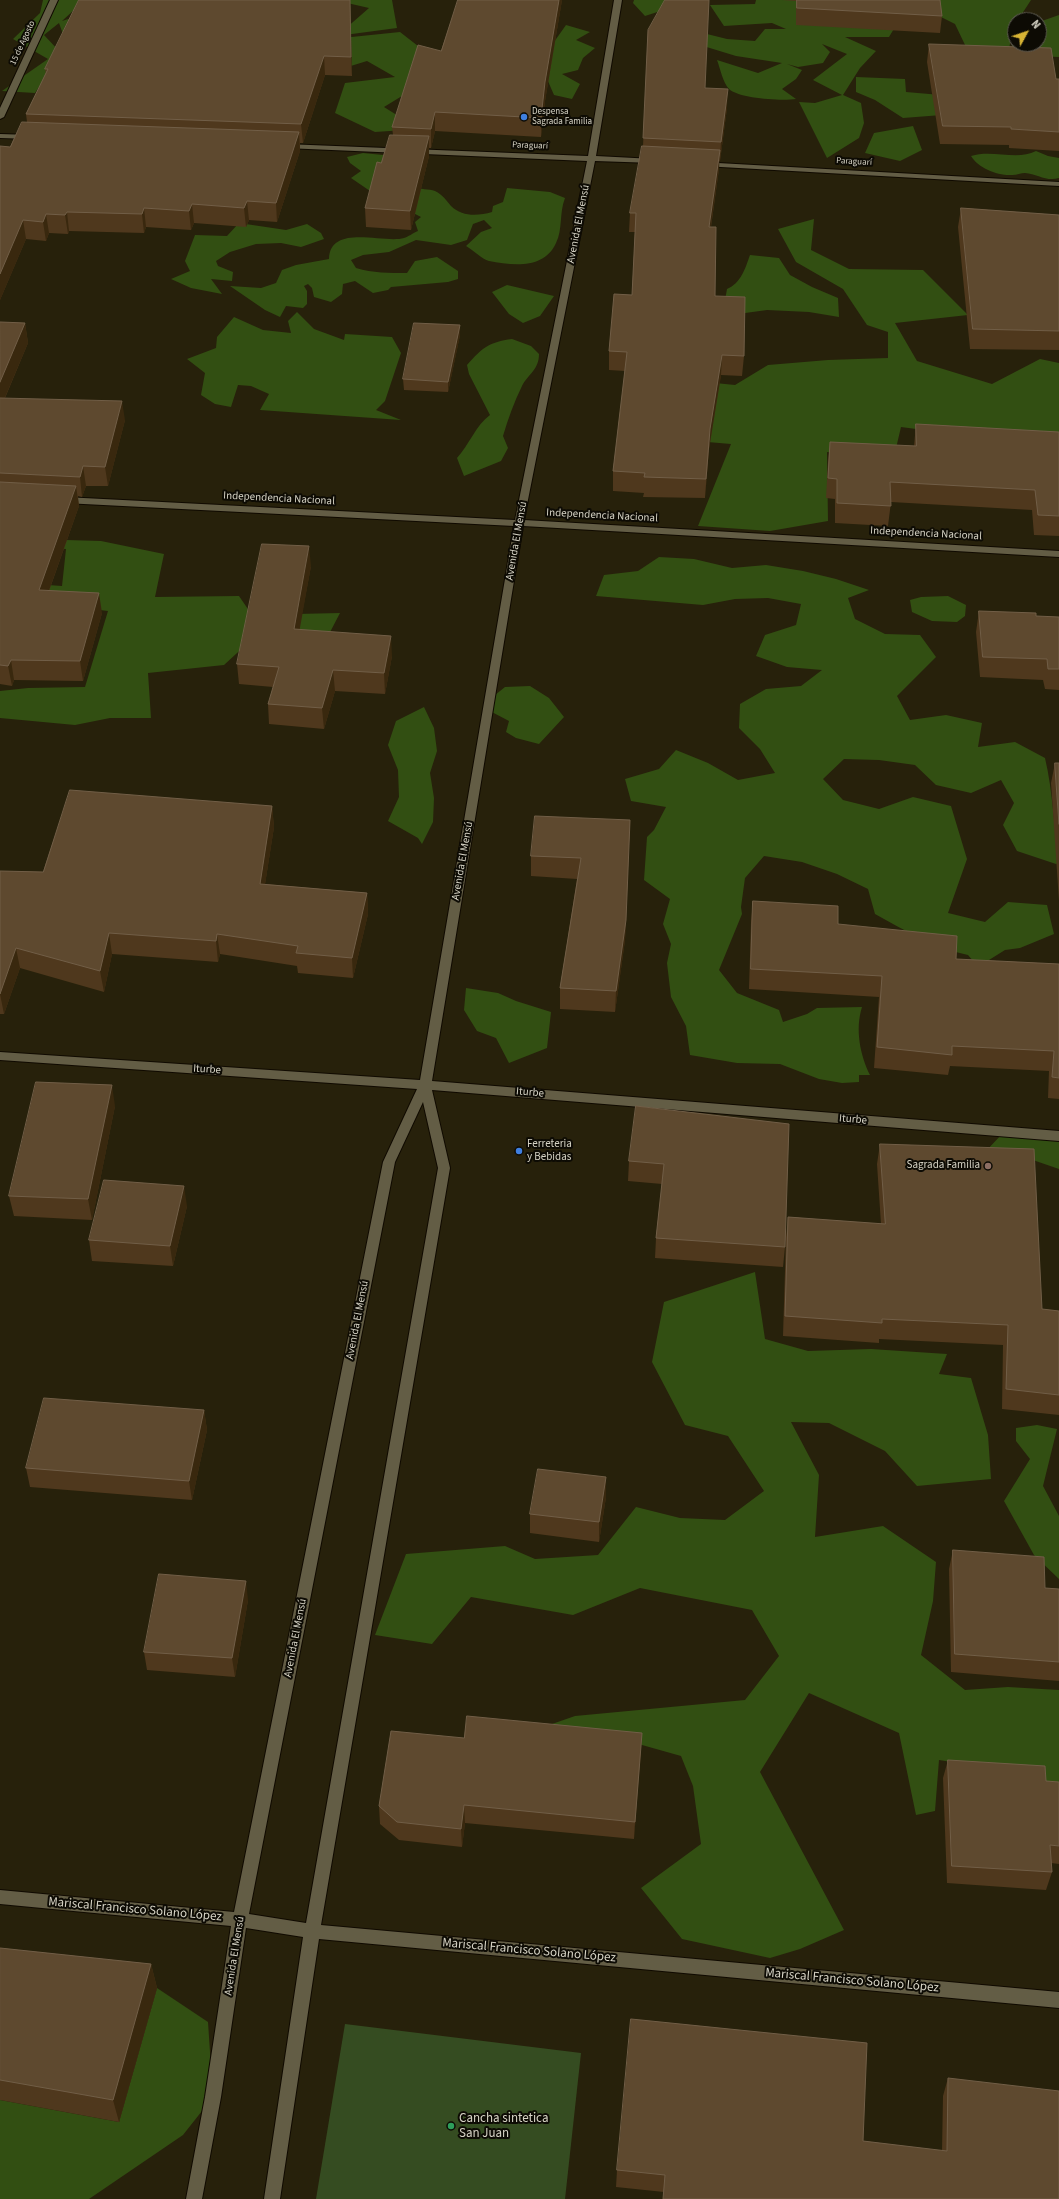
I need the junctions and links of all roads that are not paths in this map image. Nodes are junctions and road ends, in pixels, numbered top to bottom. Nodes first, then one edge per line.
1 (54, 0) edge
2 (618, 0) edge
3 (0, 117) edge
4 (0, 136) edge
5 (40, 137) edge
6 (276, 146) edge
7 (592, 158) junction
8 (663, 162) edge
9 (695, 164) edge
10 (1059, 184) edge
11 (56, 500) edge
12 (519, 523) junction
13 (1059, 554) edge
14 (0, 1056) edge
15 (425, 1085) junction
16 (1059, 1136) edge
17 (0, 1897) edge
18 (240, 1920) junction
19 (312, 1931) junction
20 (1059, 2000) edge
21 (194, 2199) edge
22 (272, 2199) edge

1 - 3 street, 15 de Agosto
2 - 7 street, Avenida El Mensú
4 - 5 street
6 - 7 street, Paraguarí
7 - 8 street, Paraguarí
7 - 12 street, Avenida El Mensú
9 - 10 street, Paraguarí
11 - 12 street, Independencia Nacional
12 - 13 street, Independencia Nacional
12 - 15 street, Avenida El Mensú
14 - 15 street, Iturbe
15 - 16 street, Iturbe
15 - 18 street, Avenida El Mensú
15 - 19 street, Avenida El Mensú
17 - 18 street, Mariscal Francisco Solano López
18 - 19 street, Mariscal Francisco Solano López
18 - 21 street, Avenida El Mensú
19 - 20 street, Mariscal Francisco Solano López
19 - 22 street, Avenida El Mensú

